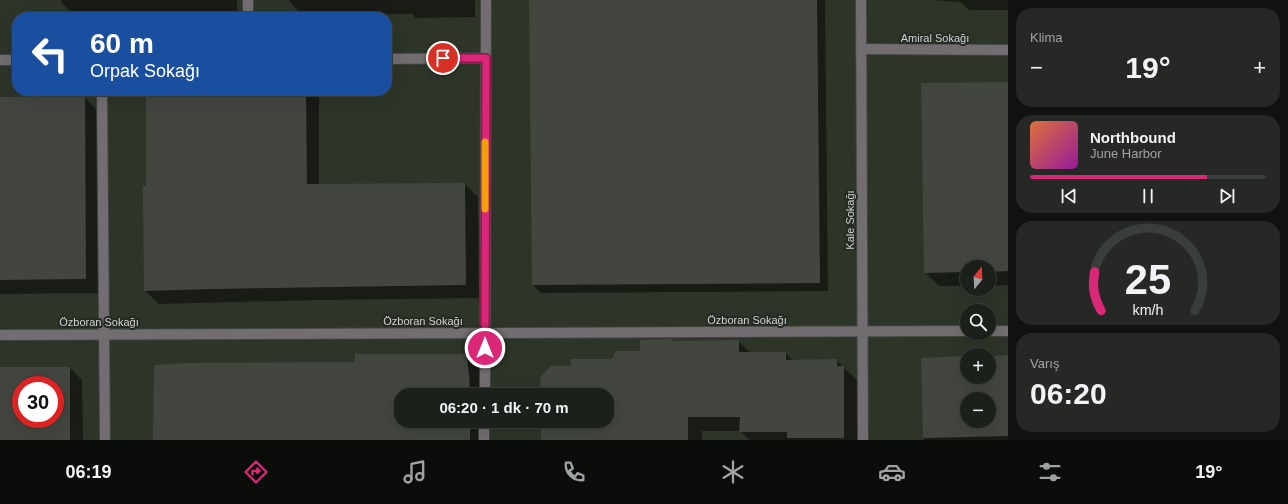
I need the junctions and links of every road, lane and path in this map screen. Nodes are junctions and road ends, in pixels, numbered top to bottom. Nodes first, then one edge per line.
1 (248, 0) edge
2 (486, 0) edge
3 (861, 0) edge
4 (248, 12) edge
5 (861, 49) junction
6 (1008, 50) edge
7 (486, 58) junction
8 (392, 59) edge
9 (0, 60) edge
10 (12, 60) edge
11 (102, 96) edge
12 (960, 331) edge
13 (996, 331) edge
14 (1008, 331) edge
15 (863, 332) junction
16 (485, 333) junction
17 (104, 334) junction
18 (0, 335) edge
19 (484, 388) edge
20 (484, 428) edge
21 (105, 440) edge
22 (484, 440) edge
23 (863, 440) edge

1 - 4 street
2 - 7 street
3 - 5 street, Kale Sokağı
5 - 6 street, Amiral Sokağı
5 - 15 street, Kale Sokağı
7 - 8 street
7 - 16 street
9 - 10 street
11 - 17 street
12 - 15 street, Özboran Sokağı
13 - 14 street
15 - 16 street, Özboran Sokağı
15 - 23 street, Kale Sokağı
16 - 17 street, Özboran Sokağı
16 - 19 street
17 - 18 street, Özboran Sokağı
17 - 21 street
20 - 22 street

